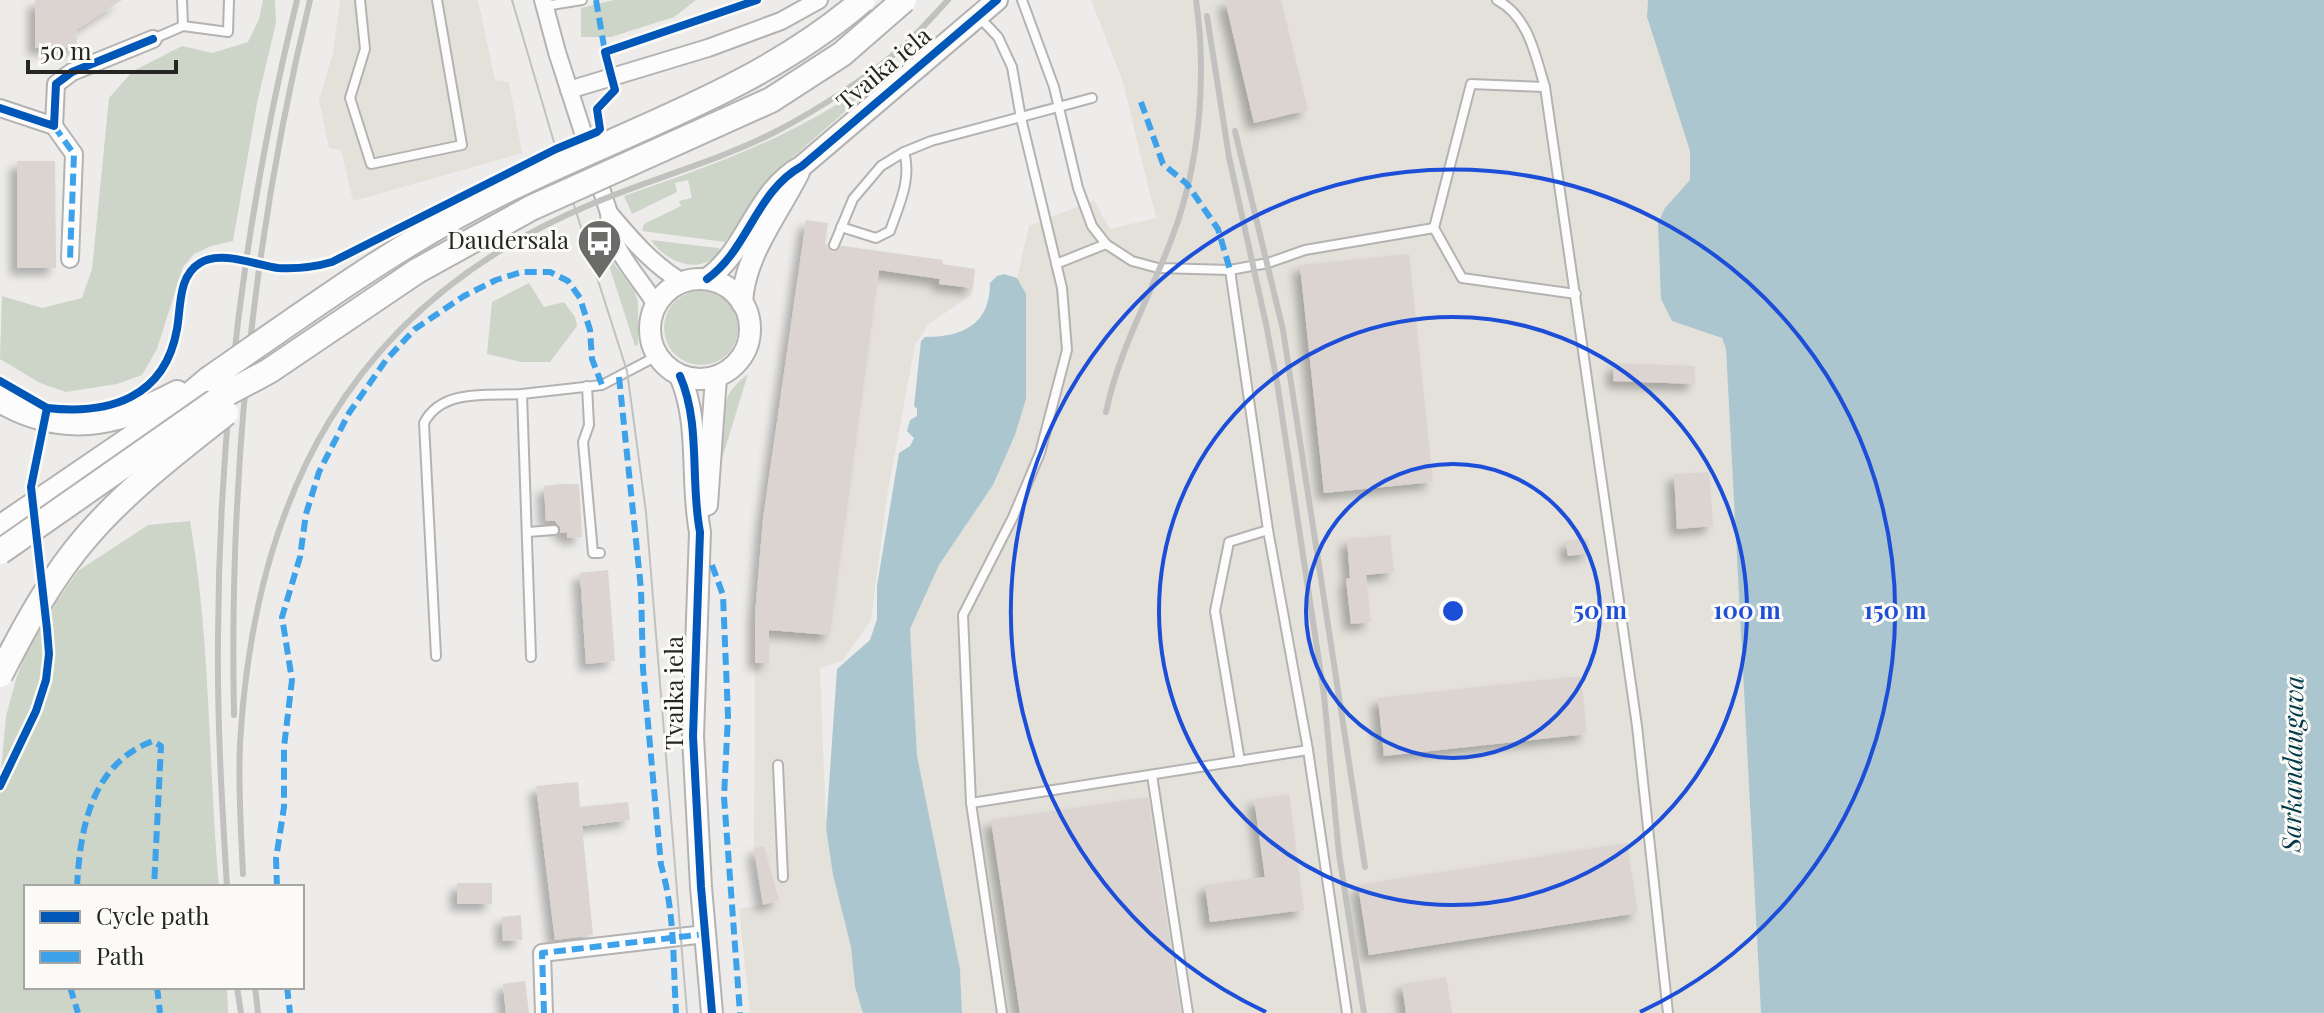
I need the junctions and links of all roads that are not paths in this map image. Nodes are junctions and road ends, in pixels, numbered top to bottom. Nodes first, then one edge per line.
1 (182, 0) edge
2 (229, 0) edge
3 (360, 0) edge
4 (437, 0) edge
5 (582, 0) edge
6 (819, 0) edge
7 (863, 0) edge
8 (904, 0) edge
9 (997, 0) edge
10 (1022, 0) edge
11 (1497, 0) edge
12 (544, 3) edge
13 (978, 17) junction
14 (183, 26) junction
15 (153, 39) joint
16 (1545, 87) junction
17 (569, 90) junction
18 (1092, 98) dead end
19 (1058, 106) junction
20 (0, 108) edge
21 (1021, 118) junction
22 (54, 126) junction
23 (904, 152) junction
24 (802, 166) junction
25 (609, 213) junction
26 (841, 227) junction
27 (1434, 228) junction
28 (1106, 244) junction
29 (834, 245) dead end
30 (70, 259) dead end
31 (1056, 264) junction
32 (1230, 270) junction
33 (707, 279) junction
34 (682, 282) junction
35 (1576, 294) junction
36 (742, 303) junction
37 (656, 305) junction
38 (657, 356) junction
39 (269, 371) junction
40 (680, 376) junction
41 (716, 377) junction
42 (209, 379) junction
43 (587, 386) junction
44 (522, 394) junction
45 (0, 400) edge
46 (0, 528) edge
47 (554, 530) dead end
48 (1268, 530) junction
49 (528, 532) junction
50 (700, 532) junction
51 (0, 552) edge
52 (600, 553) dead end
53 (436, 656) dead end
54 (531, 657) dead end
55 (0, 675) edge
56 (1308, 750) junction
57 (1240, 761) junction
58 (778, 765) dead end
59 (1152, 775) junction
60 (971, 803) junction
61 (783, 877) dead end
62 (705, 934) junction
63 (544, 1013) edge
64 (712, 1013) edge
65 (1002, 1013) edge
66 (1188, 1013) edge
67 (1347, 1013) edge
68 (1668, 1013) edge

1 - 14 lane
2 - 14 lane
3 - 4 lane
5 - 12 lane
6 - 17 street
7 - 42 main road, bridge
8 - 39 main road, bridge
9 - 13 street, Tvaika iela
10 - 19 lane
11 - 16 lane
12 - 17 street
13 - 21 lane
13 - 24 street, Tvaika iela
14 - 15 lane
15 - 22 street
16 - 27 lane
16 - 35 lane
17 - 25 street
18 - 19 lane
19 - 21 lane
19 - 28 lane
20 - 22 street
21 - 23 lane
21 - 31 lane
22 - 30 street
23 - 26 lane
23 - 26 lane
24 - 33 street, Tvaika iela
24 - 36 street, Tvaika iela
25 - 34 street
25 - 37 street
26 - 29 lane
27 - 32 lane
27 - 35 lane
28 - 31 lane
28 - 32 lane
31 - 60 lane
32 - 48 lane
33 - 34 street
33 - 36 street
34 - 37 street
35 - 68 lane
36 - 41 street, Tvaika iela
37 - 38 street
38 - 40 street
38 - 43 lane
39 - 51 main road, bridge
39 - 55 main road, bridge
40 - 41 street
40 - 50 street, Tvaika iela
41 - 50 street, Tvaika iela
42 - 45 main road
42 - 46 main road
43 - 44 lane
43 - 52 lane
44 - 49 lane
44 - 53 lane
47 - 49 lane
48 - 56 lane
48 - 57 lane
49 - 54 lane
50 - 62 street, Tvaika iela
56 - 57 lane
56 - 67 lane
57 - 59 lane
58 - 61 lane
59 - 60 lane
59 - 66 lane
60 - 65 lane
62 - 63 street
62 - 64 street, Tvaika iela

